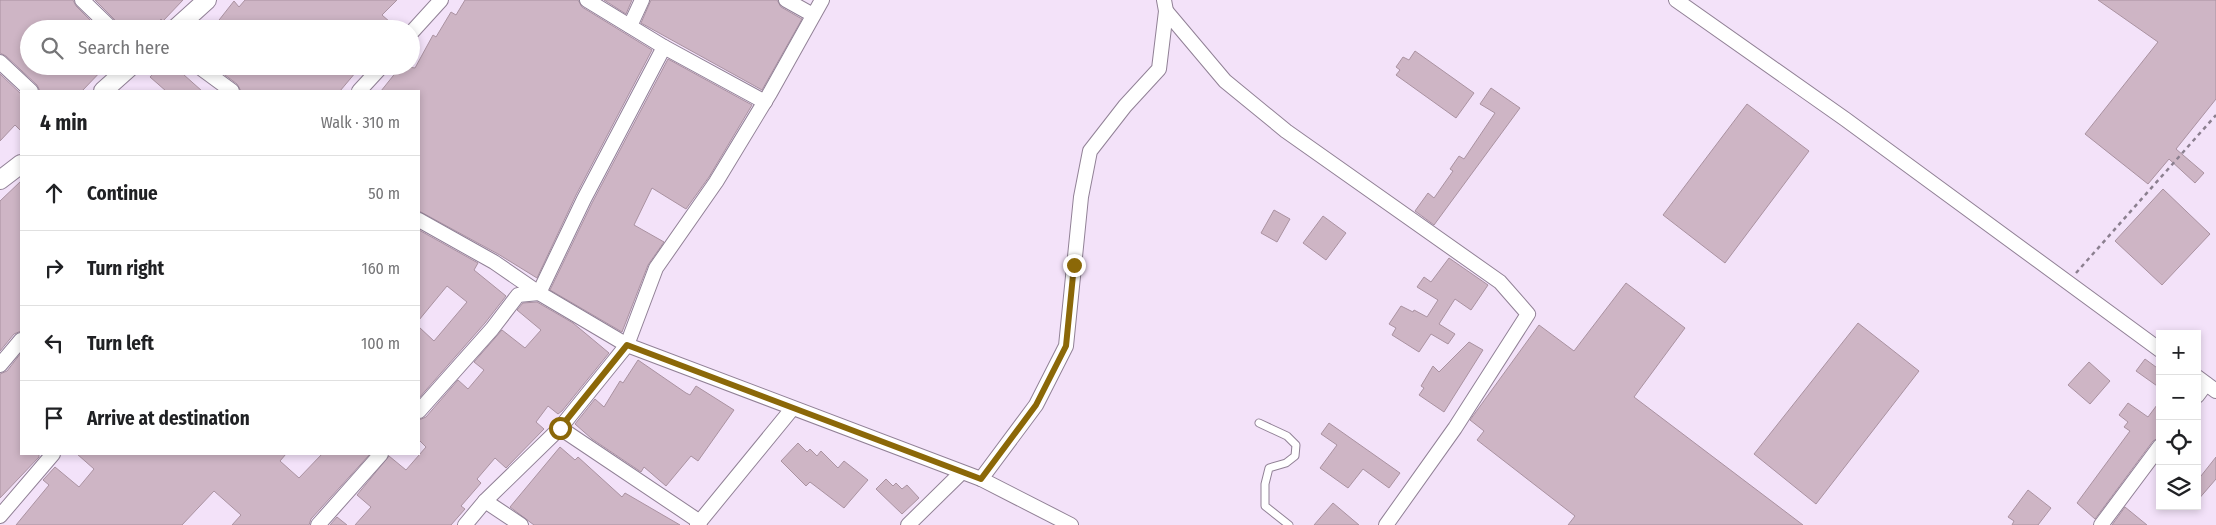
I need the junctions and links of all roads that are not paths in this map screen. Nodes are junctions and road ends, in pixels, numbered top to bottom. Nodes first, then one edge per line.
1 (82, 0) edge
2 (207, 0) edge
3 (441, 0) edge
4 (587, 0) edge
5 (642, 0) edge
6 (786, 0) edge
7 (822, 0) edge
8 (1676, 0) edge
9 (1165, 6) edge
10 (813, 15) junction
11 (103, 20) edge
12 (185, 20) edge
13 (420, 23) edge
14 (630, 26) junction
15 (664, 47) junction
16 (0, 62) edge
17 (121, 75) edge
18 (210, 75) edge
19 (374, 75) edge
20 (30, 90) edge
21 (105, 90) edge
22 (231, 90) edge
23 (360, 90) edge
24 (765, 102) junction
25 (20, 165) edge
26 (0, 180) edge
27 (420, 221) edge
28 (539, 293) junction
29 (20, 341) edge
30 (627, 345) junction
31 (2156, 347) edge
32 (0, 365) edge
33 (792, 408) junction
34 (420, 410) edge
35 (1259, 423) dead end
36 (560, 428) junction
37 (2156, 451) edge
38 (52, 455) edge
39 (380, 455) edge
40 (961, 473) junction
41 (981, 479) junction
42 (485, 501) junction
43 (0, 516) edge
44 (699, 523) edge
45 (318, 525) edge
46 (465, 525) edge
47 (521, 525) edge
48 (908, 525) edge
49 (1070, 525) edge
50 (1289, 525) edge
51 (1386, 525) edge
52 (2101, 525) edge

1 - 11 street
2 - 12 street
3 - 13 street
4 - 14 street
5 - 14 street
6 - 10 street
7 - 10 street
8 - 31 street
9 - 41 street
9 - 51 street
10 - 24 street
14 - 15 street
15 - 24 street
15 - 28 street
16 - 20 street
17 - 21 street
18 - 22 street
19 - 23 street
24 - 30 street
25 - 26 street
27 - 28 street
28 - 30 street
28 - 34 street
29 - 32 street
30 - 33 street
30 - 36 street
33 - 40 street
33 - 44 street
35 - 50 lane
36 - 42 street
36 - 44 street
37 - 52 street
38 - 43 street
39 - 45 street
40 - 41 street
40 - 48 street
41 - 49 street
42 - 46 street
42 - 47 street

